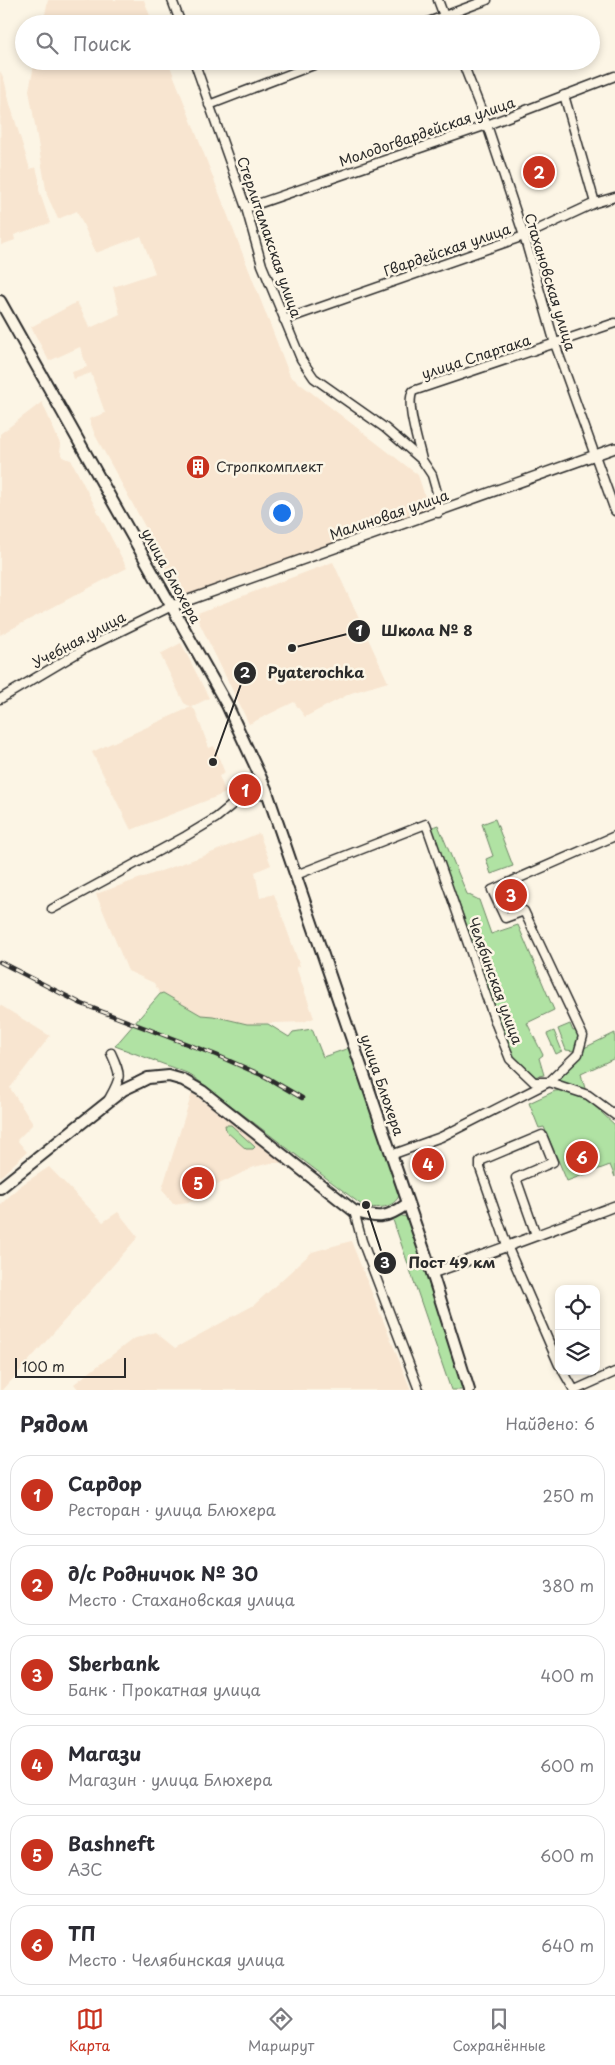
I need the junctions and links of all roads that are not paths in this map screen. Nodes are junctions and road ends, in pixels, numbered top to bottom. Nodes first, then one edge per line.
1 (172, 0) edge
2 (438, 0) edge
3 (487, 0) edge
4 (178, 15) edge
5 (444, 15) edge
6 (456, 15) edge
7 (197, 70) edge
8 (300, 70) edge
9 (466, 70) edge
10 (615, 76) edge
11 (564, 94) junction
12 (209, 105) junction
13 (487, 125) junction
14 (615, 198) edge
15 (595, 203) junction
16 (246, 208) junction
17 (524, 236) junction
18 (0, 301) edge
19 (284, 320) junction
20 (615, 323) edge
21 (555, 344) junction
22 (615, 448) edge
23 (595, 455) junction
24 (422, 460) junction
25 (615, 511) edge
26 (438, 512) junction
27 (172, 606) junction
28 (0, 699) edge
29 (268, 793) junction
30 (615, 836) edge
31 (296, 875) junction
32 (52, 909) dead end
33 (111, 1054) dead end
34 (549, 1082) junction
35 (107, 1102) junction
36 (615, 1115) edge
37 (391, 1155) junction
38 (0, 1188) edge
39 (407, 1204) junction
40 (615, 1206) edge
41 (354, 1211) junction
42 (536, 1235) junction
43 (508, 1248) junction
44 (432, 1273) junction
45 (555, 1356) edge
46 (615, 1372) edge
47 (565, 1375) edge
48 (419, 1390) edge
49 (469, 1390) edge
50 (574, 1390) edge

1 - 4 street
2 - 5 street
3 - 6 street
7 - 12 street, Стерлитамакская улица
8 - 12 street
9 - 13 street, Стахановская улица
10 - 11 street, Молодогвардейская улица
11 - 13 street, Молодогвардейская улица
11 - 15 street
12 - 16 street, Стерлитамакская улица
13 - 16 street, Молодогвардейская улица
13 - 17 street, Стахановская улица
14 - 15 street, Гвардейская улица
15 - 17 street, Гвардейская улица
16 - 19 street, Стерлитамакская улица
17 - 19 street, Гвардейская улица
17 - 21 street, Стахановская улица
18 - 27 main road, улица Блюхера
19 - 24 street, Стерлитамакская улица
20 - 21 street, улица Спартака
21 - 23 street, Стахановская улица
21 - 24 street, улица Спартака
22 - 23 street, Малиновая улица
23 - 25 street, Стахановская улица
23 - 26 street, Малиновая улица
24 - 26 street, Стерлитамакская улица
26 - 27 street, Малиновая улица
27 - 28 street, Учебная улица
27 - 29 main road, улица Блюхера
29 - 31 main road, улица Блюхера
29 - 32 street
30 - 34 street
31 - 34 street, Челябинская улица
31 - 37 main road, улица Блюхера
33 - 35 street
34 - 36 street, Челябинская улица
34 - 37 street
35 - 38 main road
35 - 41 main road
37 - 39 main road, улица Блюхера
39 - 41 main road
39 - 44 main road, улица Блюхера
40 - 42 street
41 - 48 street
42 - 43 street
42 - 43 street
43 - 44 street
43 - 45 street
44 - 49 main road, улица Блюхера
46 - 50 street
47 - 50 street

